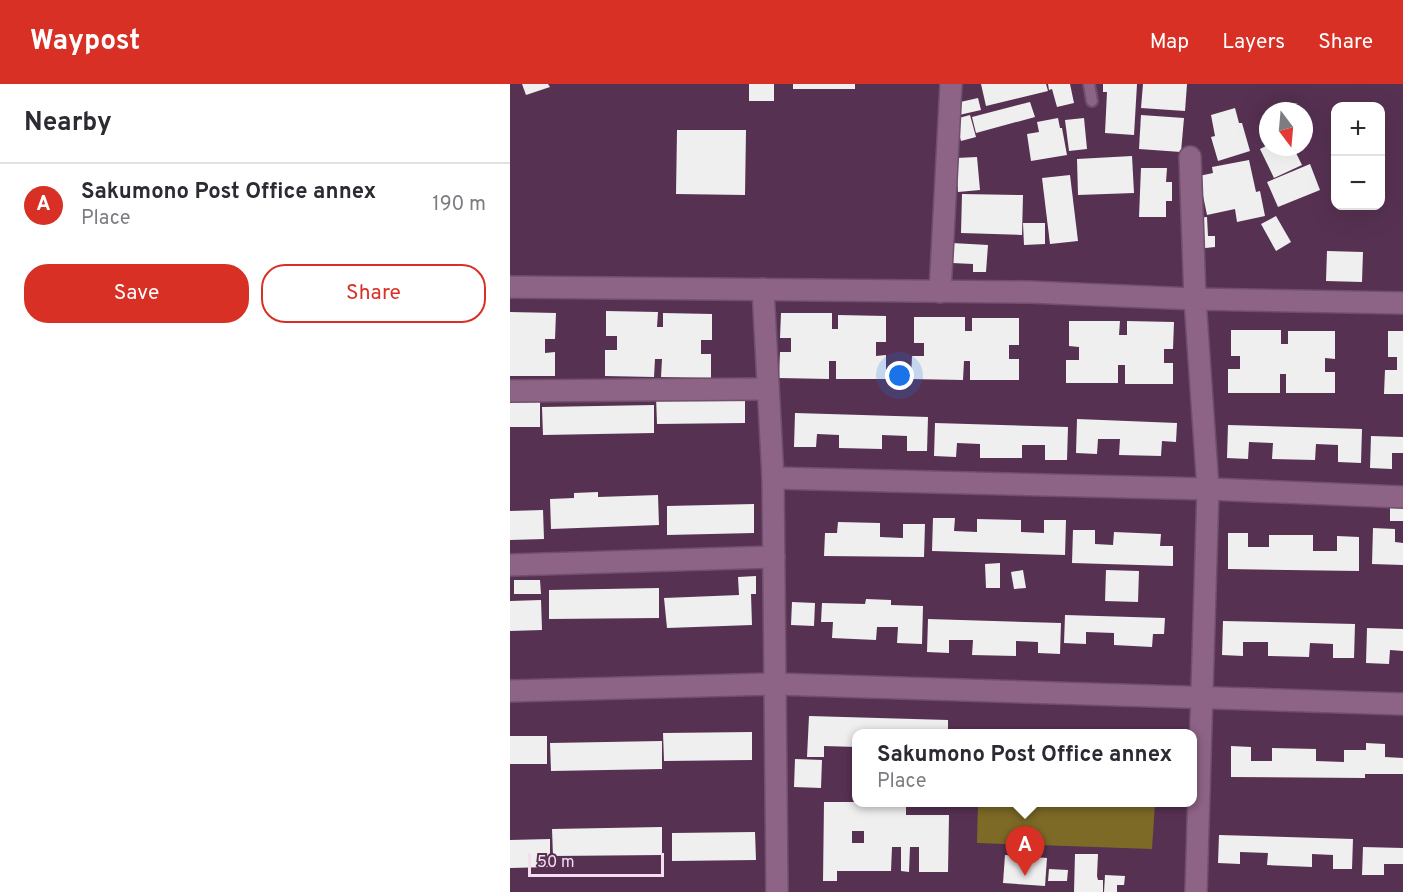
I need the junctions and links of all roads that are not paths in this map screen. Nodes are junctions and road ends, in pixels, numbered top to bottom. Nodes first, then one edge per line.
1 (951, 84) edge
2 (1089, 84) edge
3 (1092, 101) dead end
4 (1190, 157) dead end
5 (510, 287) edge
6 (763, 288) junction
7 (940, 292) junction
8 (1195, 299) junction
9 (1403, 303) edge
10 (768, 389) junction
11 (510, 391) edge
12 (772, 478) junction
13 (1208, 489) junction
14 (1403, 497) edge
15 (774, 557) junction
16 (510, 565) edge
17 (775, 684) junction
18 (510, 691) edge
19 (1202, 699) junction
20 (1403, 704) edge
21 (777, 892) edge
22 (1196, 892) edge

1 - 7 street
2 - 3 lane
4 - 8 street
5 - 6 street
6 - 7 street
6 - 10 street
7 - 8 street
8 - 9 street
8 - 13 street
10 - 11 street
10 - 12 street
12 - 13 street
12 - 15 street
13 - 14 street
13 - 19 street
15 - 16 street
15 - 17 street
17 - 18 street
17 - 19 street
17 - 21 street
19 - 20 street
19 - 22 street

